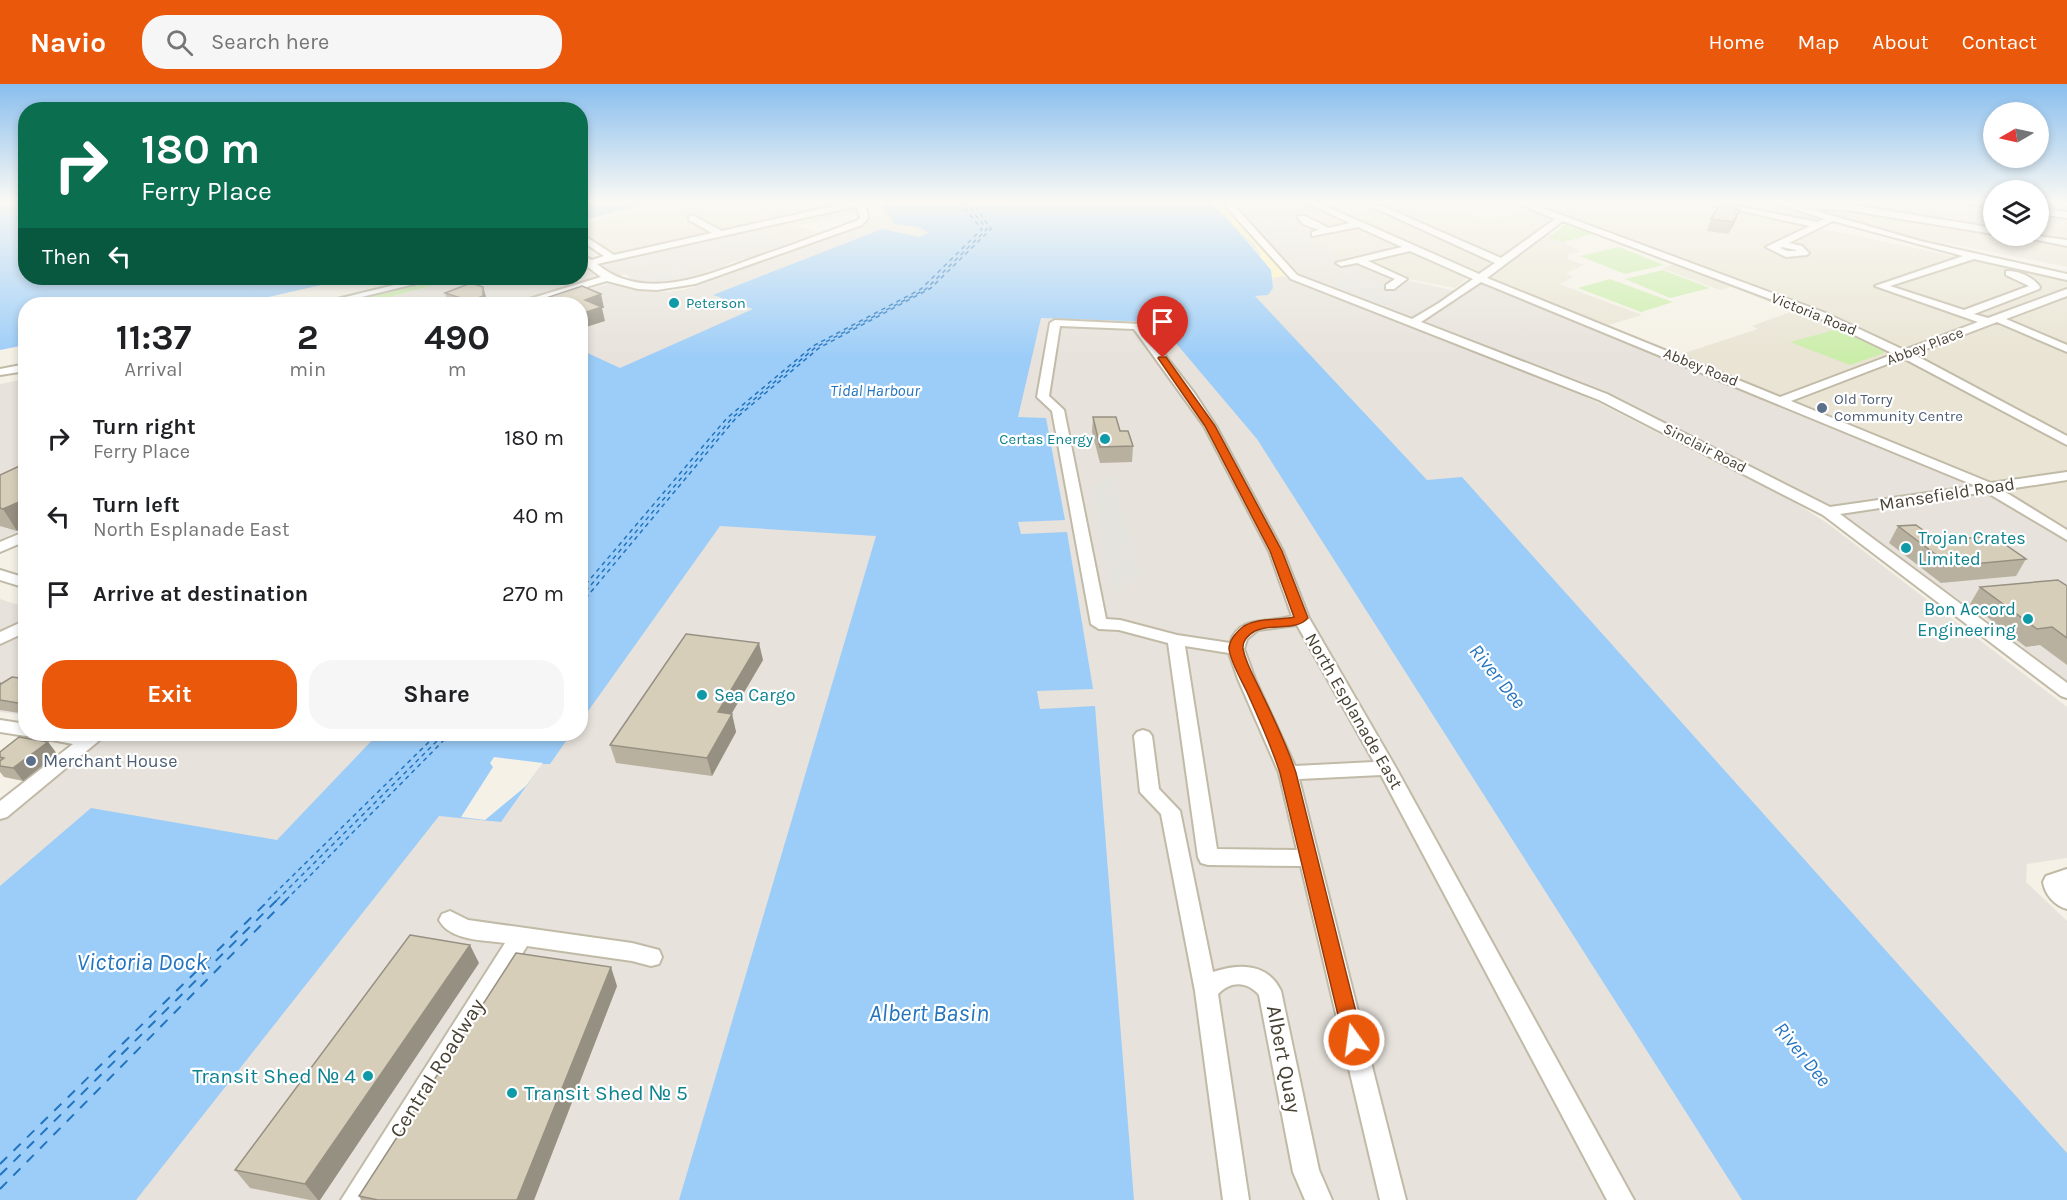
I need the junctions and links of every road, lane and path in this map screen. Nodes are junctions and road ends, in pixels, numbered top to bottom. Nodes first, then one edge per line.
1 (606, 253) edge
2 (635, 253) edge
3 (776, 253) edge
4 (1271, 253) edge
5 (1388, 253) edge
6 (1422, 253) edge
7 (1481, 253) edge
8 (1513, 253) edge
9 (1656, 253) edge
10 (1961, 253) edge
11 (1980, 253) edge
12 (1972, 256) junction
13 (608, 259) junction
14 (1358, 260) junction
15 (588, 261) edge
16 (1958, 261) junction
17 (1341, 262) dead end
18 (1501, 262) junction
19 (591, 263) junction
20 (2067, 271) edge
21 (2067, 277) edge
22 (607, 278) junction
23 (1479, 278) junction
24 (588, 284) edge
25 (404, 285) edge
26 (583, 285) edge
27 (1390, 287) dead end
28 (2067, 292) edge
29 (352, 297) edge
30 (542, 297) edge
31 (1963, 314) junction
32 (1993, 320) junction
33 (1414, 322) junction
34 (2067, 349) edge
35 (1904, 354) junction
36 (18, 369) edge
37 (0, 372) edge
38 (1783, 400) junction
39 (2067, 441) edge
40 (2067, 476) edge
41 (1990, 488) junction
42 (1828, 513) junction
43 (2067, 536) edge
44 (18, 539) edge
45 (0, 548) edge
46 (0, 575) edge
47 (18, 581) edge
48 (1301, 618) junction
49 (18, 629) edge
50 (0, 639) edge
51 (1176, 640) junction
52 (1236, 649) junction
53 (2067, 692) edge
54 (0, 726) edge
55 (18, 729) edge
56 (1143, 736) dead end
57 (88, 741) edge
58 (1387, 768) junction
59 (1288, 773) junction
60 (0, 812) edge
61 (1308, 858) junction
62 (2064, 878) edge
63 (2067, 901) edge
64 (450, 920) dead end
65 (521, 936) junction
66 (651, 957) dead end
67 (1206, 990) junction
68 (354, 1200) edge
69 (1236, 1200) edge
70 (1318, 1200) edge
71 (1393, 1200) edge
72 (1621, 1200) edge

1 - 13 street
2 - 13 street
3 - 22 street
4 - 33 street, Sinclair Road
5 - 14 street
6 - 23 street, Abbey Road
7 - 18 street
8 - 18 street
9 - 35 street, Victoria Road
10 - 12 street
11 - 20 street
12 - 16 street
12 - 21 street
13 - 19 street
14 - 17 street
14 - 27 street
15 - 19 street
16 - 31 street
16 - 31 street
18 - 23 street
19 - 22 street
22 - 24 street
23 - 33 street
23 - 38 street, Abbey Road
25 - 29 street
26 - 30 street
28 - 32 street, Abbey Place
31 - 32 street
32 - 34 street
32 - 35 street, Abbey Place
33 - 42 street, Sinclair Road
35 - 38 street, Abbey Place
35 - 39 street, Victoria Road
36 - 37 street
38 - 41 street, Abbey Road
40 - 41 street, Mansefield Road
41 - 42 street, Mansefield Road
41 - 43 street, Abbey Road
42 - 53 street, Sinclair Road
44 - 45 street
46 - 47 street
48 - 51 street, North Esplanade East
48 - 52 street
48 - 58 street, North Esplanade East
49 - 50 street
51 - 52 street
51 - 61 street
52 - 59 street
54 - 55 street
56 - 67 street
57 - 60 street
58 - 59 street
58 - 72 street, North Esplanade East
59 - 61 street
61 - 71 street
62 - 63 street
64 - 65 street
65 - 66 street
65 - 68 street, Central Roadway
67 - 69 street
67 - 70 street, Albert Quay

